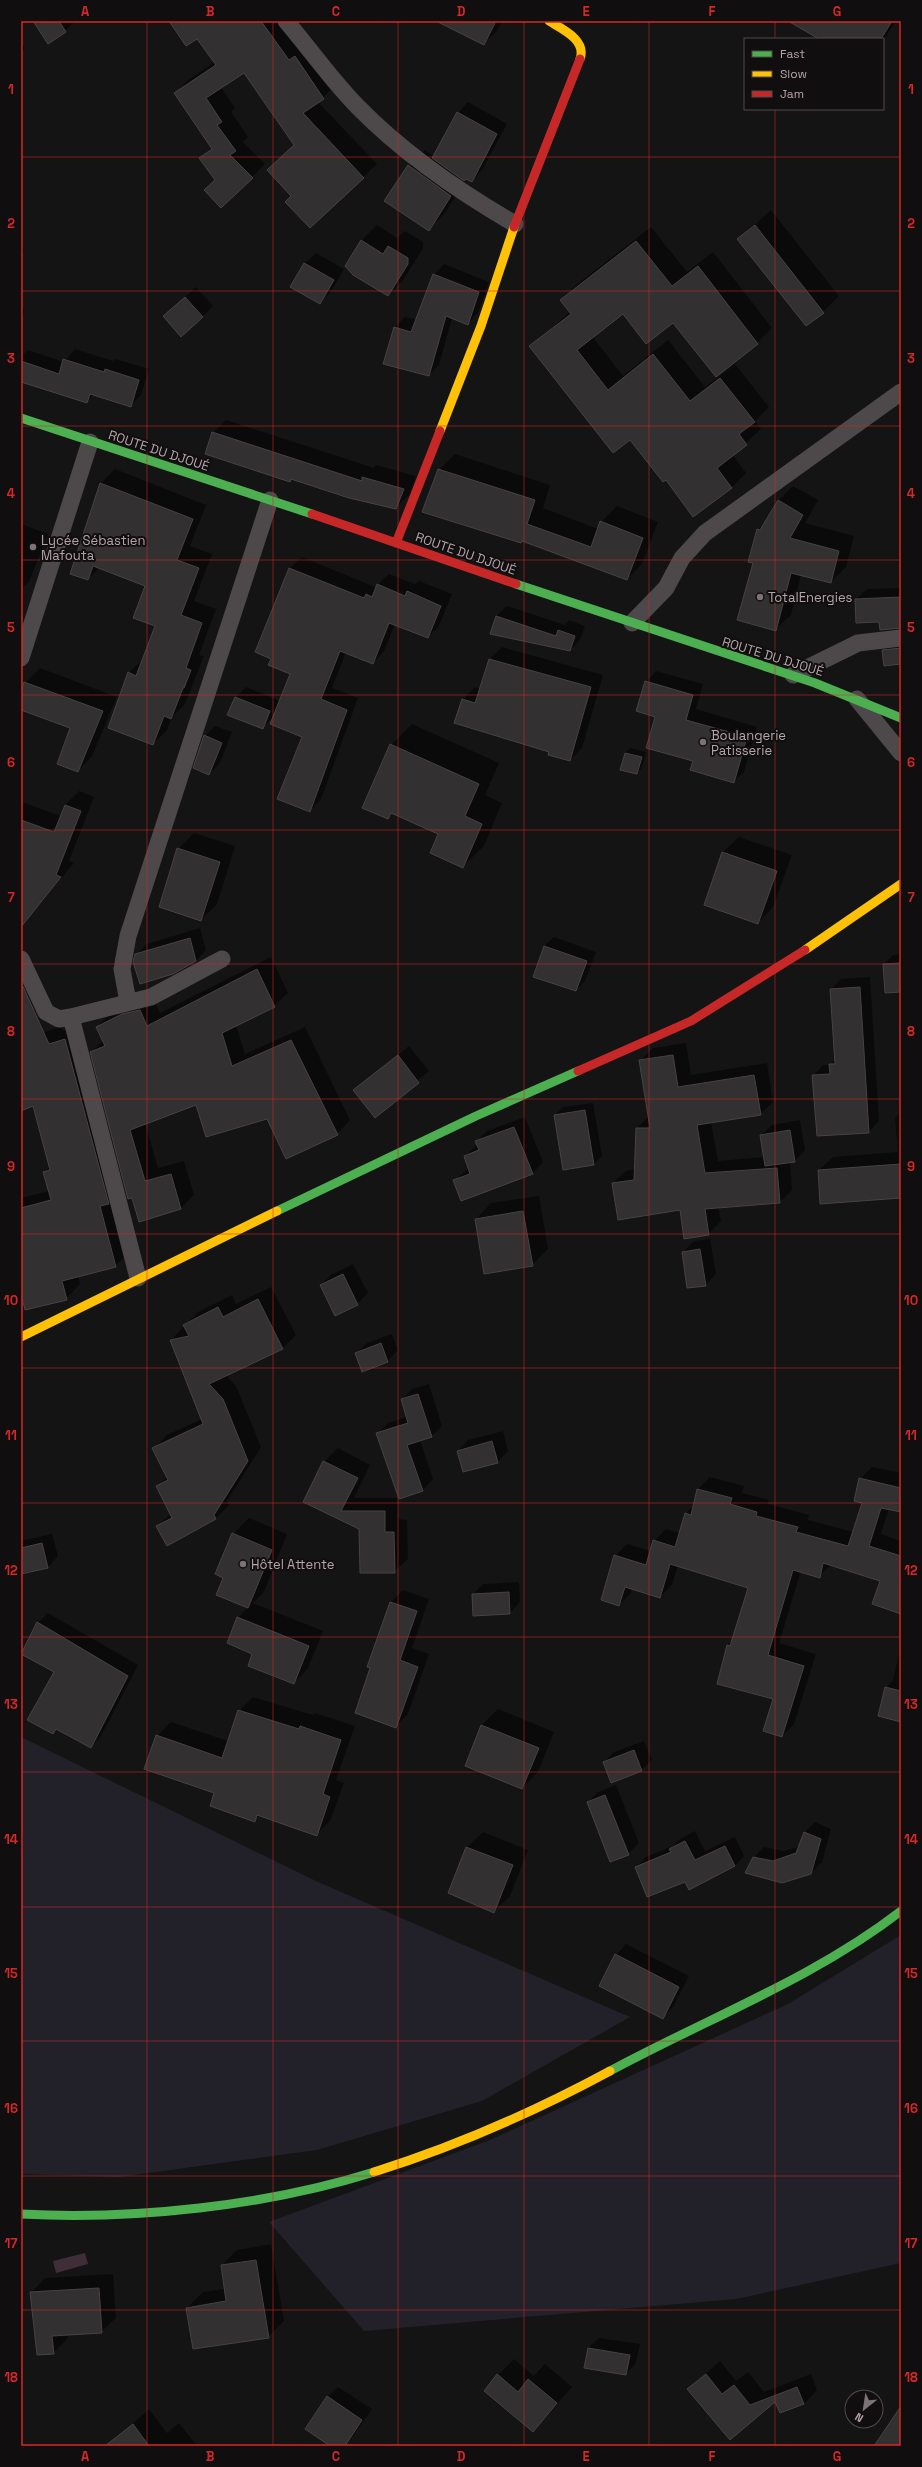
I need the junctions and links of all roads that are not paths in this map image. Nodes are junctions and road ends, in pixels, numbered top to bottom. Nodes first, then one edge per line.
1 (286, 21) edge
2 (549, 21) edge
3 (515, 224) junction
4 (901, 392) edge
5 (21, 418) edge
6 (90, 442) junction
7 (270, 500) junction
8 (396, 544) junction
9 (632, 623) junction
10 (901, 638) edge
11 (21, 658) edge
12 (793, 675) junction
13 (855, 696) junction
14 (901, 718) edge
15 (901, 753) edge
16 (901, 884) edge
17 (21, 959) edge
18 (222, 959) dead end
19 (128, 1002) junction
20 (71, 1017) junction
21 (138, 1278) junction
22 (21, 1337) edge
23 (901, 1912) edge
24 (21, 2214) edge

1 - 3 street
2 - 3 street
3 - 8 street
4 - 9 street
5 - 6 street, ROUTE DU DJOUÉ
6 - 7 street, ROUTE DU DJOUÉ
6 - 11 street
7 - 8 street, ROUTE DU DJOUÉ
7 - 19 street
8 - 9 street, ROUTE DU DJOUÉ
9 - 12 street, ROUTE DU DJOUÉ
10 - 12 street
12 - 13 street, ROUTE DU DJOUÉ
13 - 14 street, ROUTE DU DJOUÉ
13 - 15 street
16 - 21 street
17 - 20 street
18 - 19 street
19 - 20 street
20 - 21 street
21 - 22 street
23 - 24 street

